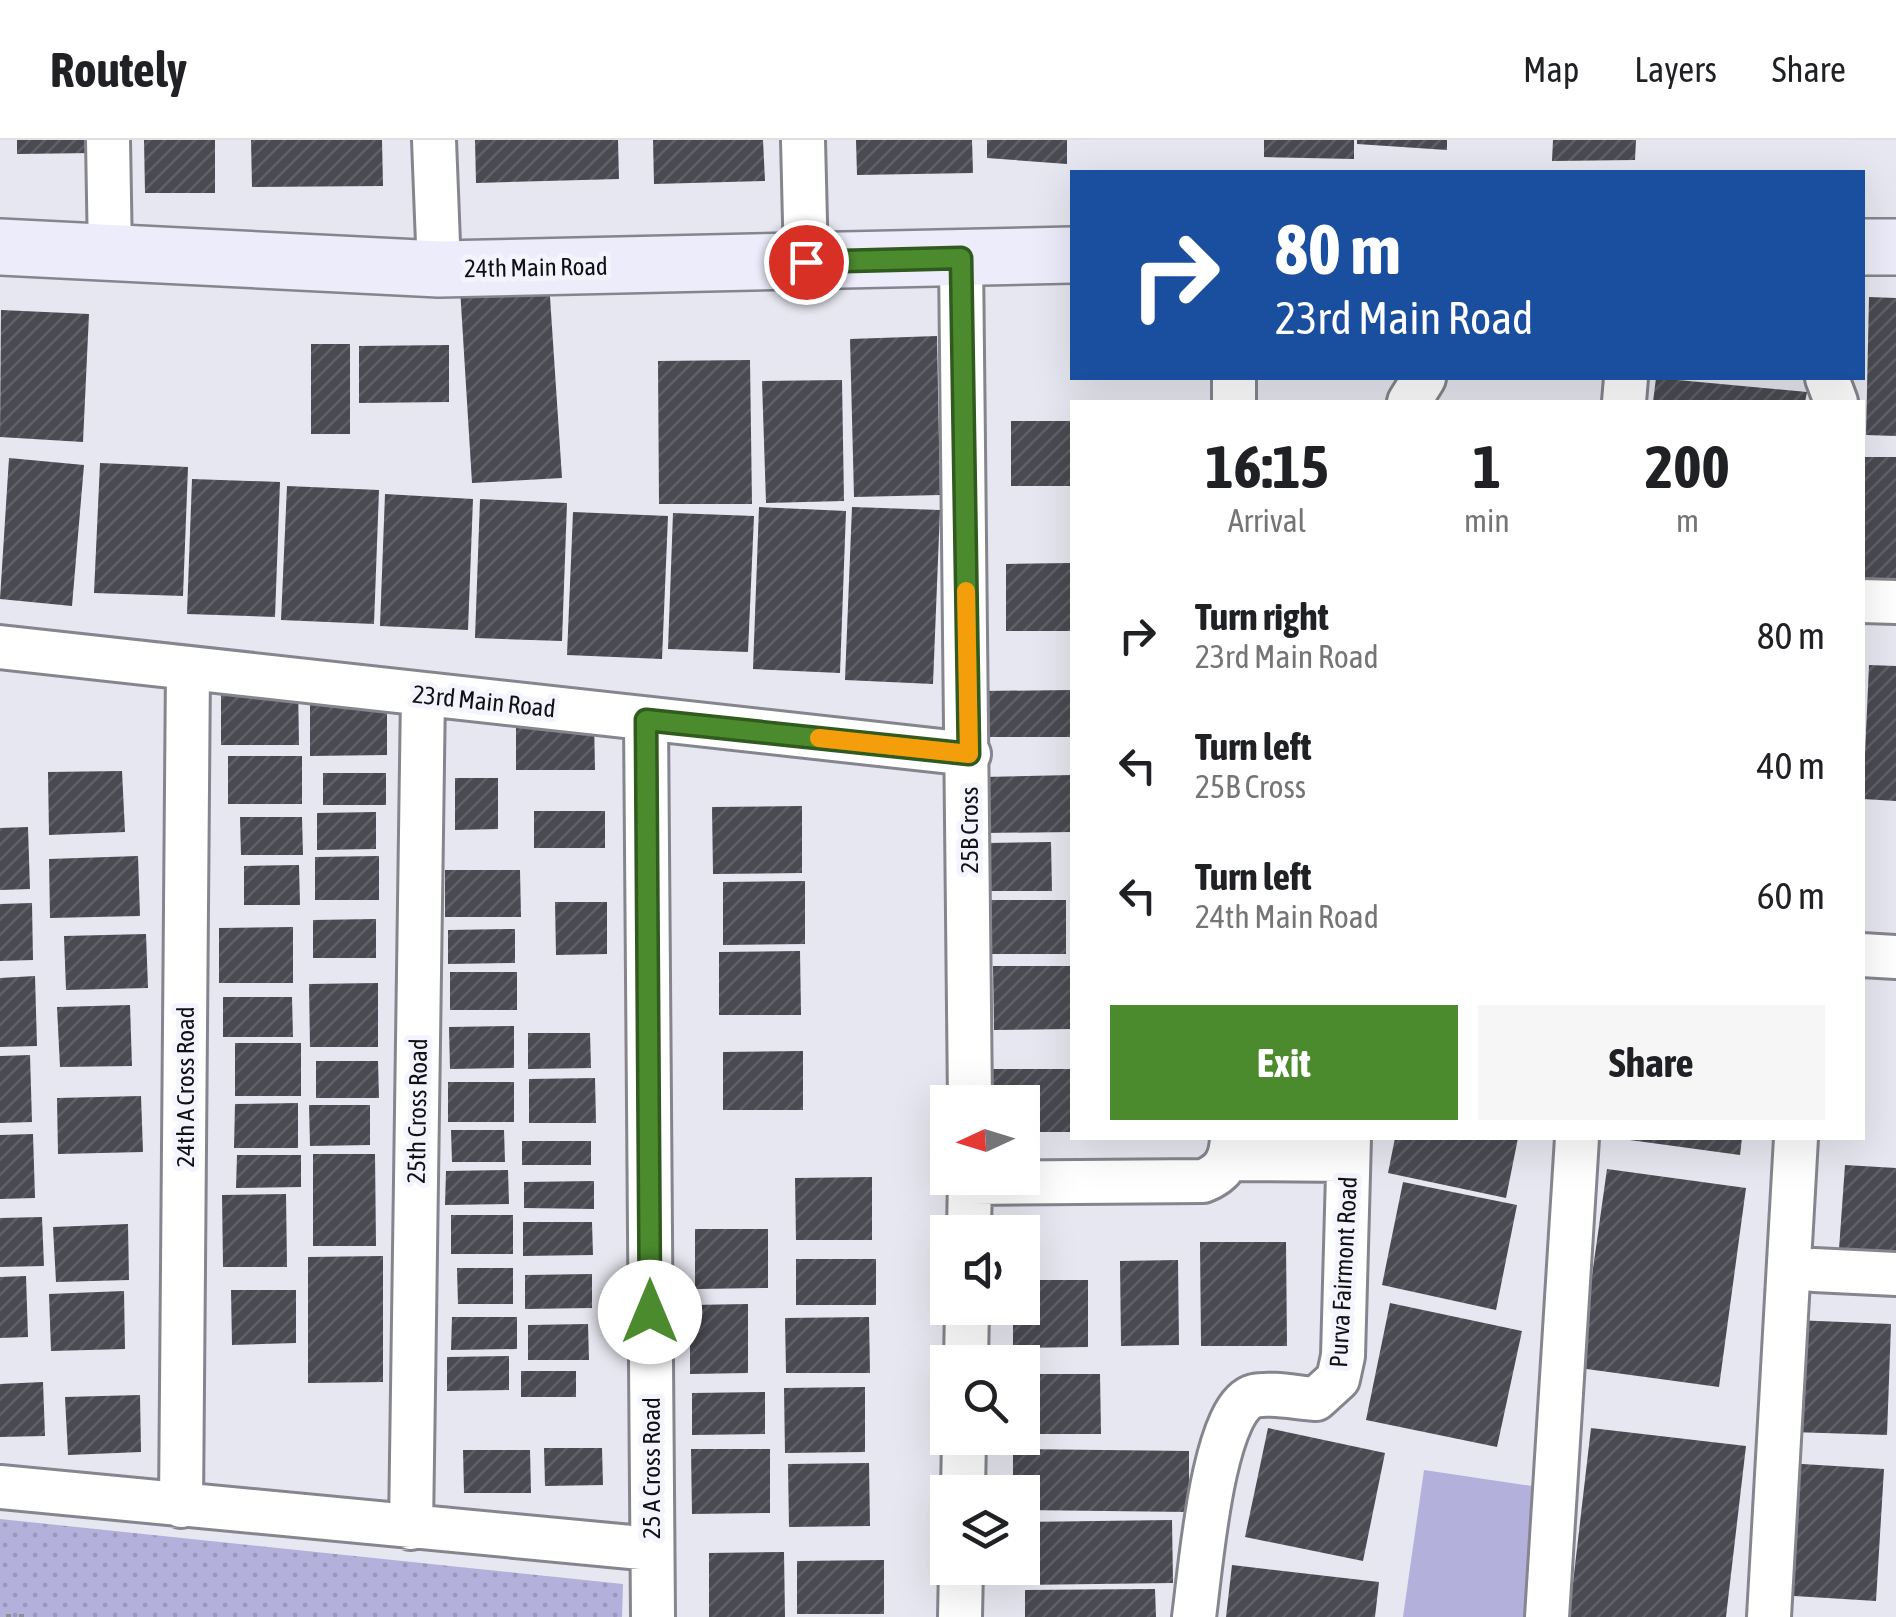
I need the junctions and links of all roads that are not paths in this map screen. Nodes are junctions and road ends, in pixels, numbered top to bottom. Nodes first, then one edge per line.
1 (108, 140) edge
2 (434, 140) edge
3 (802, 140) edge
4 (0, 247) edge
5 (1865, 247) edge
6 (1896, 247) edge
7 (110, 254) junction
8 (1070, 255) edge
9 (961, 258) junction
10 (806, 262) junction
11 (439, 269) junction
12 (1865, 600) edge
13 (1896, 602) edge
14 (0, 648) edge
15 (188, 668) junction
16 (423, 694) junction
17 (646, 720) junction
18 (969, 754) junction
19 (1865, 956) edge
20 (1896, 957) edge
21 (970, 1085) edge
22 (1577, 1140) edge
23 (1796, 1140) edge
24 (1230, 1148) edge
25 (1348, 1149) edge
26 (1040, 1180) edge
27 (1814, 1270) dead end
28 (1896, 1274) edge
29 (0, 1487) edge
30 (181, 1506) junction
31 (411, 1528) junction
32 (652, 1549) junction
33 (961, 1585) edge
34 (653, 1617) edge
35 (960, 1617) edge
36 (1194, 1617) edge
37 (1546, 1617) edge
38 (1769, 1617) edge

1 - 7 street
2 - 11 street
3 - 10 street
4 - 7 street, 24th Main Road
5 - 6 street
7 - 11 street, 24th Main Road
8 - 9 street, 24th Main Road
9 - 10 street, 24th Main Road
9 - 18 street, 25B Cross
10 - 11 street, 24th Main Road
12 - 13 street
14 - 15 street, 23rd Main Road
15 - 16 street, 23rd Main Road
15 - 30 street, 24th A Cross Road
16 - 17 street, 23rd Main Road
16 - 31 street, 25th Cross Road
17 - 18 street, 23rd Main Road
17 - 32 street, 25 A Cross Road
18 - 21 street, 25B Cross
19 - 20 street
22 - 37 street
23 - 38 street
24 - 25 street
24 - 26 street
25 - 36 street, Purva Fairmont Road
27 - 28 street
29 - 30 street
30 - 31 street
31 - 32 street
32 - 34 street, 25 A Cross Road
33 - 35 street

